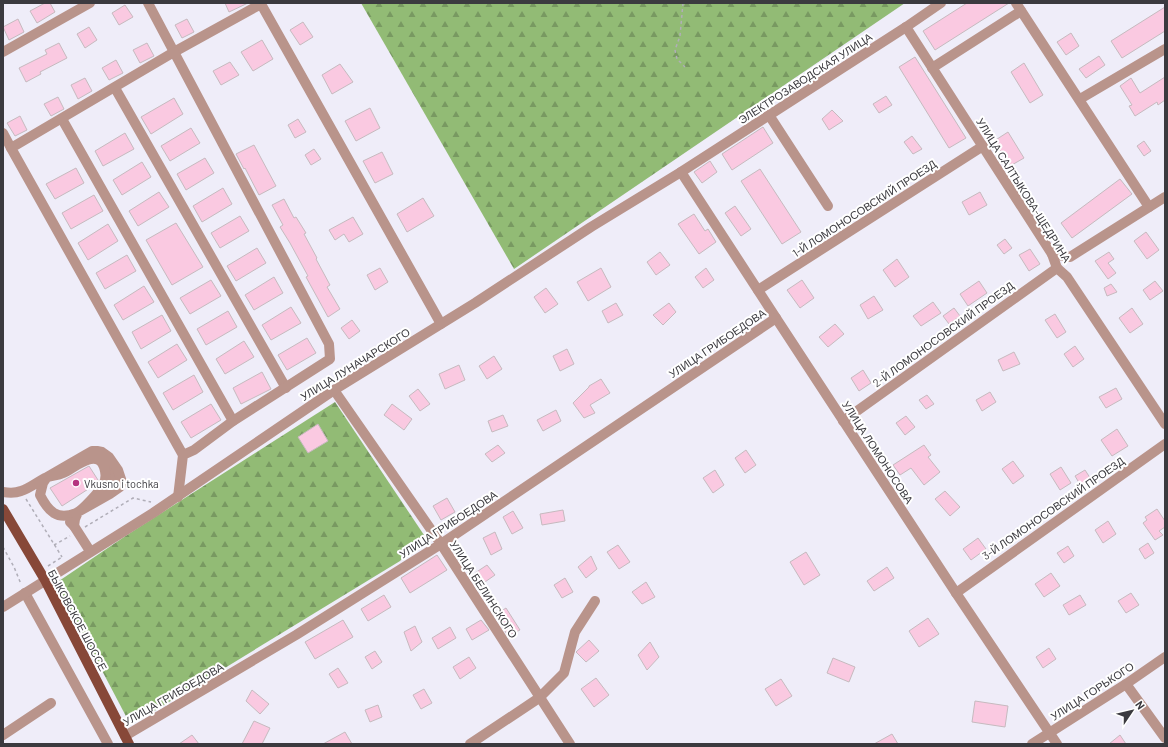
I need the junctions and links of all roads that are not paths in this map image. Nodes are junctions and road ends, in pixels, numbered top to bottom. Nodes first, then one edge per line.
1 (90, 3) edge
2 (148, 3) edge
3 (261, 3) edge
4 (941, 3) edge
5 (1019, 7) edge
6 (906, 27) junction
7 (1165, 49) edge
8 (3, 52) edge
9 (174, 52) junction
10 (932, 68) junction
11 (115, 88) junction
12 (1080, 99) junction
13 (769, 115) junction
14 (62, 118) junction
15 (3, 133) edge
16 (983, 146) junction
17 (11, 148) junction
18 (681, 172) junction
19 (1165, 197) edge
20 (828, 206) dead end
21 (1149, 207) junction
22 (1052, 254) junction
23 (1070, 257) junction
24 (1057, 268) junction
25 (1067, 277) junction
26 (758, 290) junction
27 (776, 318) junction
28 (441, 324) junction
29 (286, 388) junction
30 (334, 390) junction
31 (233, 421) junction
32 (843, 421) junction
33 (1165, 424) edge
34 (1165, 444) edge
35 (183, 455) junction
36 (47, 477) junction
37 (3, 492) edge
38 (178, 497) junction
39 (3, 509) edge
40 (78, 512) junction
41 (64, 516) junction
42 (76, 529) junction
43 (441, 544) junction
44 (90, 552) junction
45 (45, 580) junction
46 (25, 593) junction
47 (956, 593) junction
48 (594, 601) dead end
49 (3, 607) edge
50 (1165, 657) edge
51 (1126, 684) junction
52 (539, 698) junction
53 (51, 703) dead end
54 (1049, 733) junction
55 (3, 735) edge
56 (1165, 738) edge
57 (127, 740) edge
58 (108, 744) edge
59 (470, 744) edge
60 (570, 744) edge
61 (1032, 744) edge
62 (1057, 744) edge

1 - 8 street
2 - 9 street
3 - 9 street
3 - 28 street
4 - 6 street, ЭЛЕКТРОЗАВОДСКАЯ УЛИЦА
5 - 10 street
5 - 12 street
6 - 10 street, УЛИЦА САЛТЫКОВА-ЩЕДРИНА
6 - 13 street, ЭЛЕКТРОЗАВОДСКАЯ УЛИЦА
7 - 12 street
9 - 11 street
9 - 29 street
10 - 16 street, УЛИЦА САЛТЫКОВА-ЩЕДРИНА
11 - 14 street
11 - 29 street
12 - 21 street
13 - 18 street, ЭЛЕКТРОЗАВОДСКАЯ УЛИЦА
13 - 20 street
14 - 17 street
14 - 31 street
15 - 17 street
16 - 22 street, УЛИЦА САЛТЫКОВА-ЩЕДРИНА
16 - 26 street, 1-Й ЛОМОНОСОВСКИЙ ПРОЕЗД
17 - 35 street
18 - 26 street, УЛИЦА ЛОМОНОСОВА
18 - 28 street, УЛИЦА ЛУНАЧАРСКОГО
19 - 21 street
21 - 23 street
22 - 23 street
22 - 24 street, УЛИЦА САЛТЫКОВА-ЩЕДРИНА
23 - 25 street
24 - 25 street, УЛИЦА САЛТЫКОВА-ЩЕДРИНА
24 - 32 street, 2-Й ЛОМОНОСОВСКИЙ ПРОЕЗД
25 - 33 street, УЛИЦА САЛТЫКОВА-ЩЕДРИНА
26 - 27 street, УЛИЦА ЛОМОНОСОВА
27 - 32 street, УЛИЦА ЛОМОНОСОВА
27 - 43 street, УЛИЦА ГРИБОЕДОВА
28 - 30 street, УЛИЦА ЛУНАЧАРСКОГО
29 - 31 street
30 - 38 street, УЛИЦА ЛУНАЧАРСКОГО
30 - 43 street, УЛИЦА БЕЛИНСКОГО
31 - 35 street
32 - 47 street, УЛИЦА ЛОМОНОСОВА
34 - 47 street, 3-Й ЛОМОНОСОВСКИЙ ПРОЕЗД
35 - 38 street
36 - 37 street
36 - 40 street
36 - 40 street
36 - 41 street
38 - 44 street, УЛИЦА ЛУНАЧАРСКОГО
39 - 45 main road, БЫКОВСКОЕ ШОССЕ
40 - 41 street
40 - 42 street
41 - 42 street
42 - 44 street
43 - 52 street, УЛИЦА БЕЛИНСКОГО
43 - 57 street, УЛИЦА ГРИБОЕДОВА
44 - 45 street, УЛИЦА ЛУНАЧАРСКОГО
45 - 46 street, УЛИЦА ЛУНАЧАРСКОГО
45 - 57 main road, БЫКОВСКОЕ ШОССЕ
46 - 49 street, УЛИЦА ЛУНАЧАРСКОГО
46 - 58 street
47 - 54 street, УЛИЦА ЛОМОНОСОВА
48 - 52 street
50 - 51 street, УЛИЦА ГОРЬКОГО
51 - 54 street, УЛИЦА ГОРЬКОГО
51 - 56 street
52 - 59 street
52 - 60 street, УЛИЦА БЕЛИНСКОГО
53 - 55 street
54 - 61 street, УЛИЦА ГОРЬКОГО
54 - 62 street, УЛИЦА ЛОМОНОСОВА

